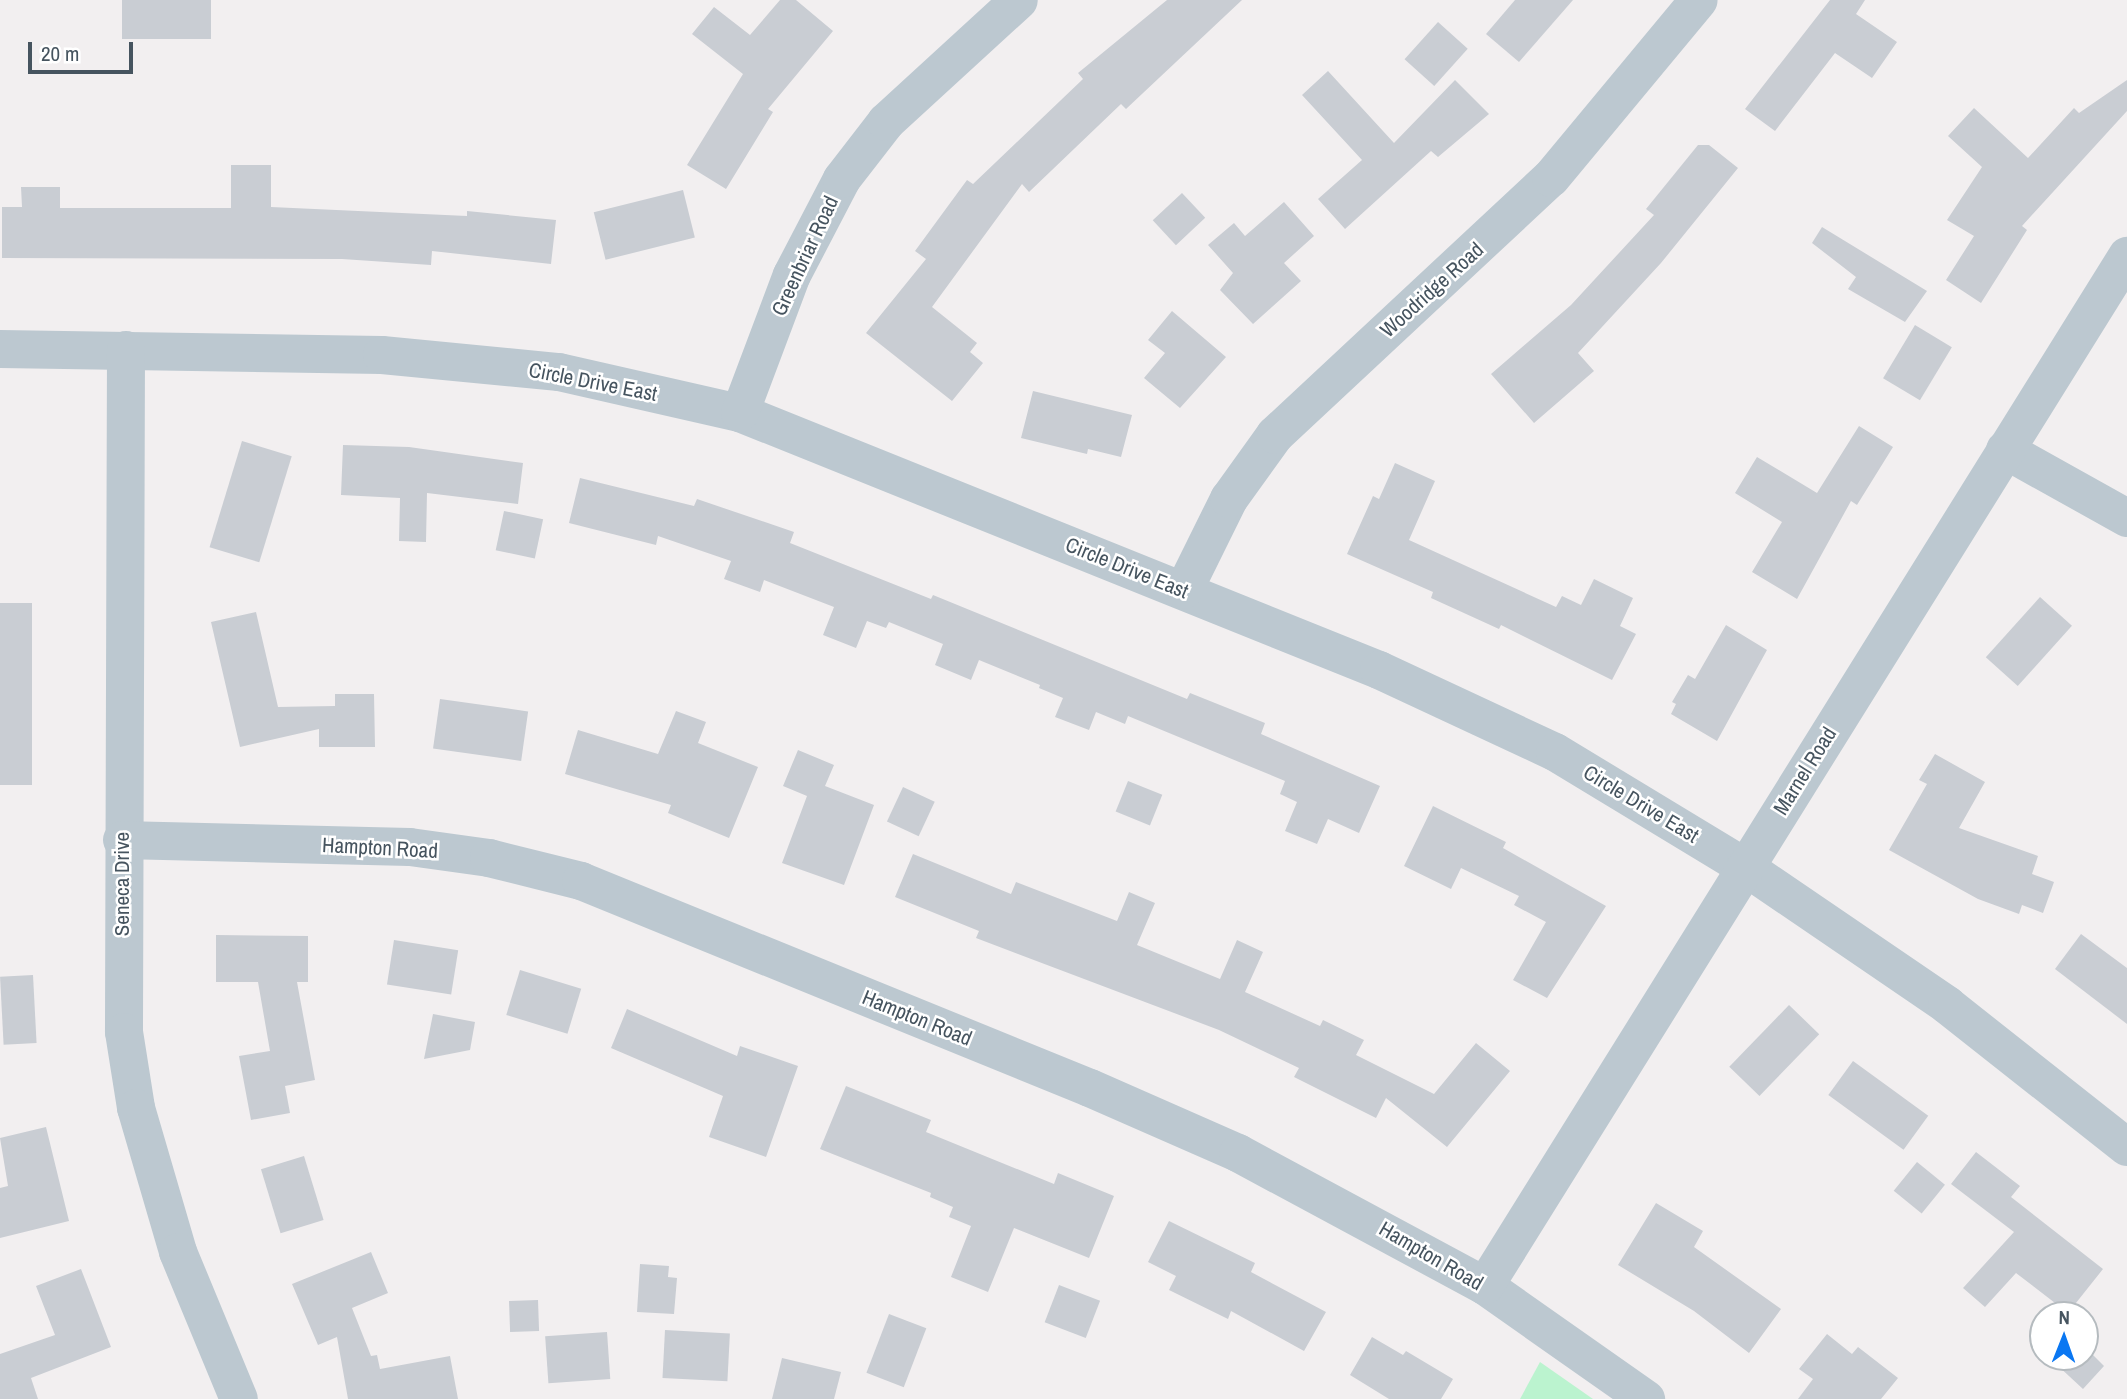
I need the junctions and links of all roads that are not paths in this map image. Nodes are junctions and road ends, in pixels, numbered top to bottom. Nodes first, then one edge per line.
1 (1018, 0) edge
2 (1699, 0) edge
3 (2127, 256) edge
4 (0, 349) edge
5 (126, 350) junction
6 (740, 413) junction
7 (2005, 450) junction
8 (2127, 518) edge
9 (1184, 590) junction
10 (122, 840) junction
11 (1745, 867) junction
12 (2127, 1147) edge
13 (1485, 1286) junction
14 (239, 1399) edge
15 (1646, 1399) edge

1 - 6 street, Greenbriar Road
2 - 9 street, Woodridge Road
3 - 7 street, Marnel Road
4 - 5 street, Circle Drive East
5 - 6 street, Circle Drive East
5 - 10 street, Seneca Drive
6 - 9 street, Circle Drive East
7 - 8 street
7 - 11 street, Marnel Road
9 - 11 street, Circle Drive East
10 - 13 street, Hampton Road
10 - 14 street, Seneca Drive
11 - 12 street, Circle Drive East
11 - 13 street, Marnel Road
13 - 15 street, Hampton Road

